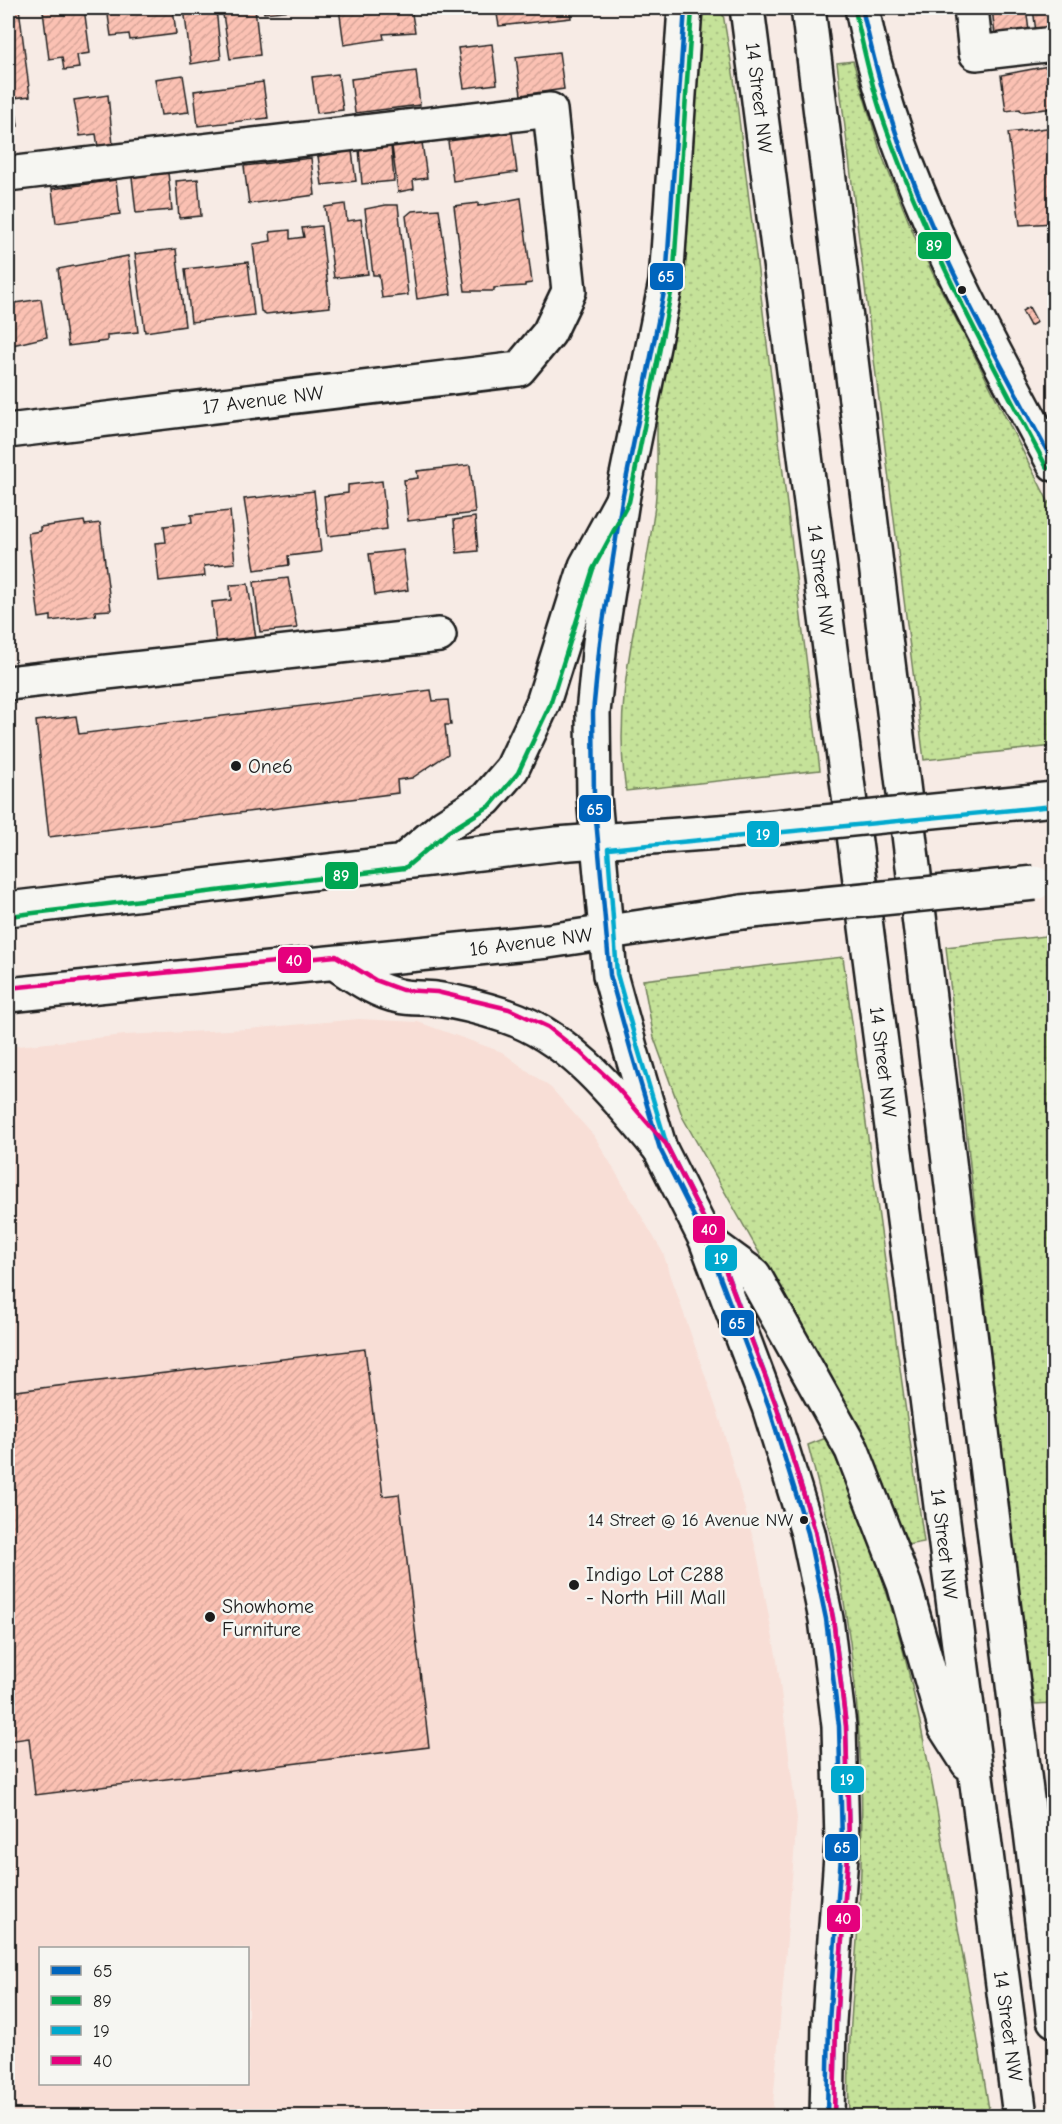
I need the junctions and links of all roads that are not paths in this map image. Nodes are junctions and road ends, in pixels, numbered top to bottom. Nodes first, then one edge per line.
1 (685, 8) edge
2 (747, 8) edge
3 (808, 8) edge
4 (862, 8) edge
5 (971, 8) edge
6 (1054, 44) edge
7 (8, 174) edge
8 (8, 431) edge
9 (1054, 464) edge
10 (622, 500) junction
11 (439, 635) dead end
12 (8, 683) edge
13 (1040, 800) edge
14 (600, 843) junction
15 (403, 861) junction
16 (1045, 882) edge
17 (8, 909) edge
18 (607, 933) junction
19 (335, 963) junction
20 (8, 995) edge
21 (660, 1149) junction
22 (706, 1240) junction
23 (974, 1773) junction
24 (1054, 1914) edge
25 (1046, 1950) junction
26 (1054, 2020) edge
27 (827, 2116) edge
28 (1020, 2116) edge

1 - 10 main road
2 - 23 main road, 14 Street NW
3 - 25 main road
4 - 9 main road
5 - 6 main road
7 - 8 main road, 17 Avenue NW
10 - 14 main road
10 - 15 main road
11 - 12 main road
13 - 14 main road, bridge
14 - 15 main road
14 - 18 main road
15 - 17 main road
16 - 18 main road, 16 Avenue NW, bridge
18 - 19 main road, 16 Avenue NW
18 - 21 main road
19 - 20 main road, 16 Avenue NW
19 - 21 main road
21 - 22 main road
22 - 23 main road
22 - 27 main road
23 - 28 main road, 14 Street NW
24 - 25 main road
25 - 26 main road

